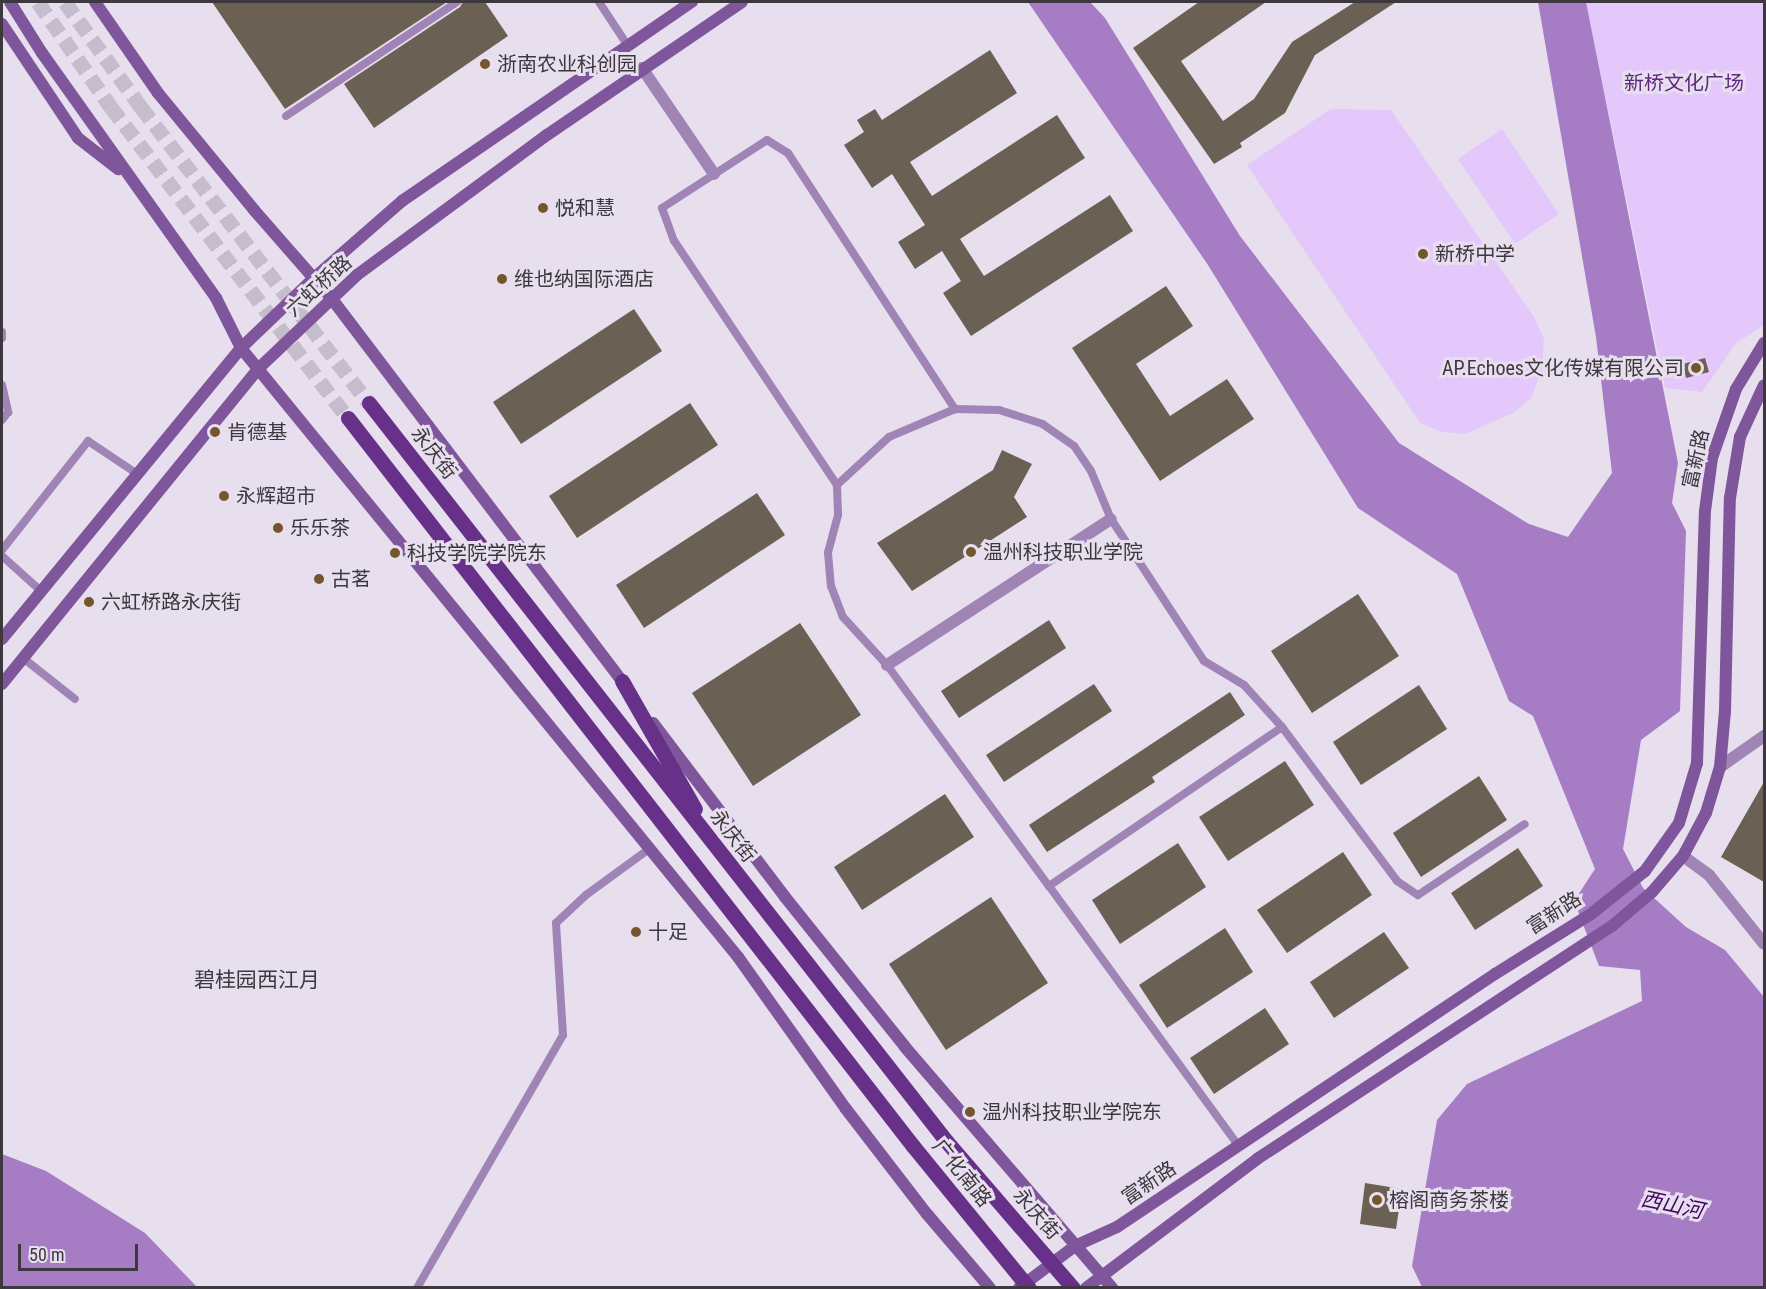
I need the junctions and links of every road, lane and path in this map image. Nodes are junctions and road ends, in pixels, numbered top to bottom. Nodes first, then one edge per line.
1 (10, 2) edge
2 (95, 2) edge
3 (457, 2) edge
4 (599, 2) edge
5 (692, 2) edge
6 (742, 2) edge
7 (2, 24) edge
8 (628, 46) junction
9 (642, 68) junction
10 (286, 116) dead end
11 (714, 174) junction
12 (128, 177) junction
13 (314, 278) junction
14 (332, 299) junction
15 (2, 332) edge
16 (2, 338) edge
17 (1764, 343) edge
18 (241, 348) junction
19 (258, 369) junction
20 (1764, 385) edge
21 (2, 386) edge
22 (369, 403) tunnel mouth
23 (955, 409) junction
24 (348, 418) tunnel mouth
25 (2, 420) edge
26 (133, 471) dead end
27 (837, 485) junction
28 (1111, 519) junction
29 (2, 550) edge
30 (2, 556) edge
31 (41, 591) junction
32 (2, 639) edge
33 (23, 658) junction
34 (887, 665) junction
35 (622, 681) junction
36 (2, 684) edge
37 (75, 699) dead end
38 (1282, 727) junction
39 (1764, 736) edge
40 (1720, 767) junction
41 (1525, 824) dead end
42 (649, 849) junction
43 (722, 856) junction
44 (1683, 856) junction
45 (1049, 886) junction
46 (1764, 944) edge
47 (1239, 1147) junction
48 (1075, 1246) junction
49 (1102, 1276) junction
50 (417, 1287) edge
51 (990, 1287) edge
52 (1019, 1287) edge
53 (1029, 1287) edge
54 (1073, 1287) edge
55 (1086, 1287) edge
56 (1112, 1287) edge

1 - 12 main road
2 - 13 main road
3 - 10 lane
4 - 8 lane
5 - 8 main road, 六虹桥路
6 - 9 main road, 六虹桥路
7 - 12 main road
8 - 13 main road, 六虹桥路
9 - 11 street
9 - 14 main road, 六虹桥路
11 - 23 lane
11 - 27 lane
12 - 18 main road
13 - 14 main road
13 - 18 main road, 六虹桥路
14 - 19 main road, 六虹桥路
14 - 35 main road
15 - 16 lane
17 - 47 main road, 富新路
18 - 19 main road
18 - 31 main road, 六虹桥路
19 - 33 main road, 六虹桥路
19 - 42 main road
20 - 40 main road, 富新路
21 - 25 lane
22 - 43 main road, 永庆街
23 - 27 lane
23 - 28 lane
24 - 53 main road, 广化南路
26 - 29 lane
27 - 34 lane
28 - 34 street
28 - 38 lane
30 - 31 lane
31 - 32 main road, 六虹桥路
33 - 36 main road, 六虹桥路
33 - 37 lane
34 - 45 lane
35 - 43 main road
35 - 48 main road
38 - 41 lane
38 - 45 lane
39 - 40 street
40 - 44 main road, 富新路
42 - 50 lane
42 - 51 main road
43 - 54 main road, 永庆街
44 - 46 street
44 - 49 main road, 富新路
45 - 47 lane
47 - 48 main road, 富新路
48 - 49 main road
48 - 52 main road, 富新路
49 - 55 main road, 富新路
49 - 56 main road

